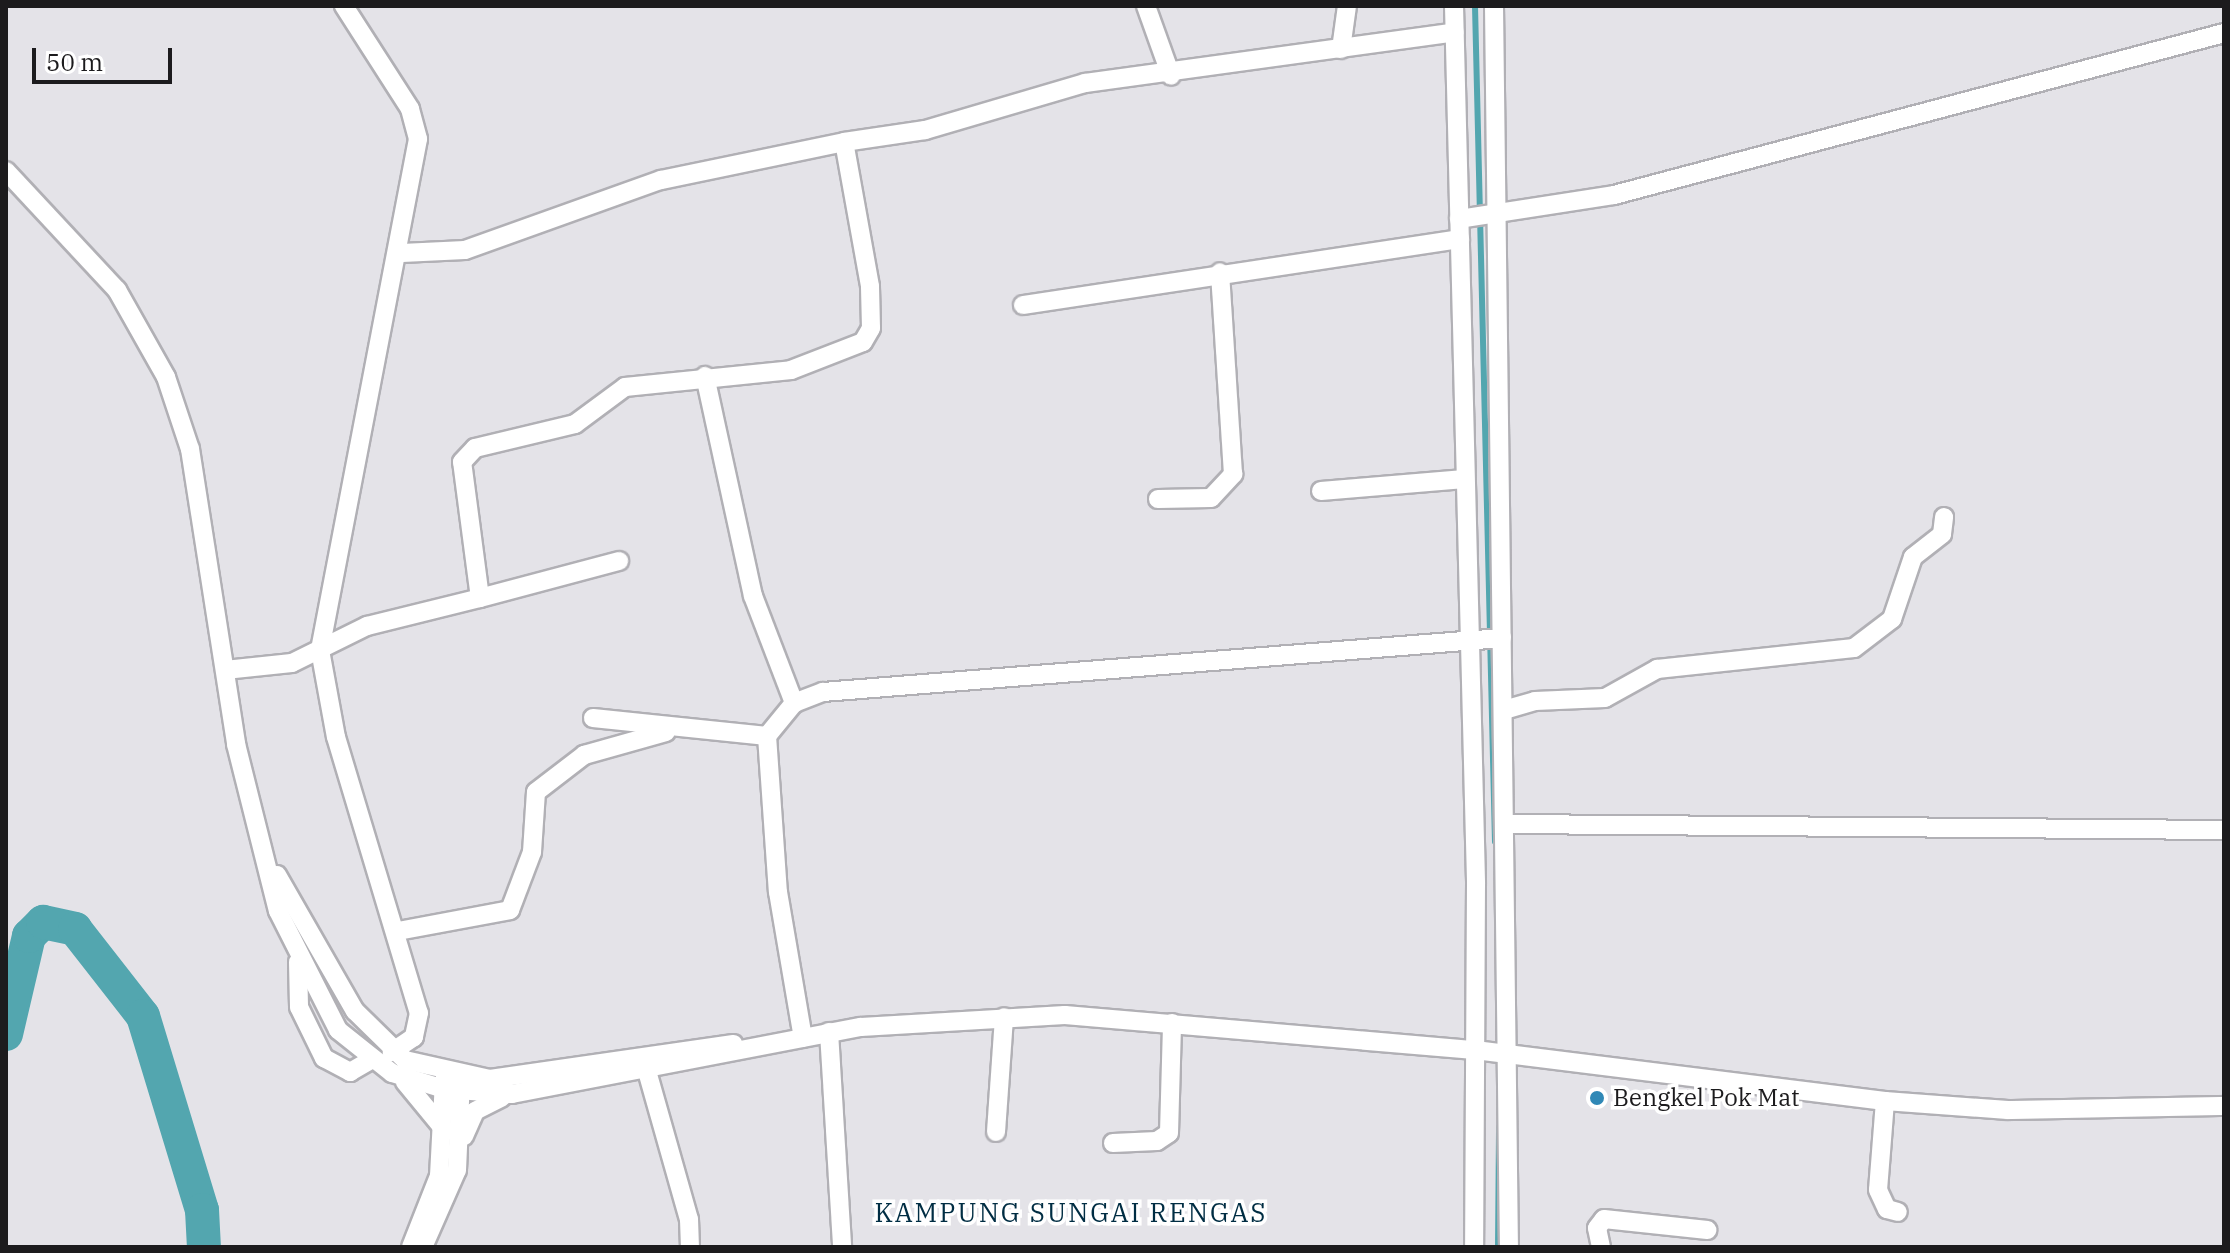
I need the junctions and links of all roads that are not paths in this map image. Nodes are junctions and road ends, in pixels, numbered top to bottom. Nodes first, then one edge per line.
1 (344, 6) edge
2 (1146, 6) edge
3 (1347, 6) edge
4 (1454, 6) edge
5 (1494, 6) edge
6 (1455, 32) junction
7 (2224, 33) edge
8 (1341, 49) junction
9 (1171, 76) junction
10 (844, 142) junction
11 (6, 171) edge
12 (1476, 218) junction
13 (1460, 239) junction
14 (402, 253) junction
15 (1220, 272) junction
16 (1023, 305) dead end
17 (705, 376) junction
18 (1464, 479) junction
19 (1321, 491) dead end
20 (1158, 499) dead end
21 (1944, 517) dead end
22 (619, 561) dead end
23 (480, 598) junction
24 (1485, 640) junction
25 (320, 650) junction
26 (225, 670) junction
27 (794, 703) junction
28 (1504, 710) junction
29 (593, 718) dead end
30 (681, 729) junction
31 (767, 736) junction
32 (1509, 824) junction
33 (2224, 830) edge
34 (266, 853) junction
35 (398, 931) junction
36 (298, 962) junction
37 (1004, 1017) junction
38 (1172, 1023) junction
39 (829, 1032) junction
40 (798, 1039) junction
41 (1475, 1050) junction
42 (392, 1052) junction
43 (1512, 1054) junction
44 (369, 1061) junction
45 (647, 1071) junction
46 (392, 1073) junction
47 (452, 1082) junction
48 (512, 1094) junction
49 (1885, 1101) junction
50 (2224, 1106) edge
51 (443, 1129) junction
52 (996, 1132) dead end
53 (1113, 1143) dead end
54 (461, 1146) junction
55 (1898, 1212) dead end
56 (1707, 1230) dead end
57 (411, 1247) edge
58 (423, 1247) edge
59 (690, 1247) edge
60 (842, 1247) edge
61 (1474, 1247) edge
62 (1509, 1247) edge
63 (1601, 1247) edge

1 - 14 street
2 - 9 street
3 - 8 street
4 - 6 street
5 - 12 street
6 - 8 street
6 - 12 street
7 - 12 street
8 - 9 street
9 - 10 street
10 - 14 street
10 - 17 street
11 - 26 street
12 - 13 street
12 - 24 street
13 - 15 street
13 - 18 street
14 - 25 street
15 - 16 street
15 - 20 street
17 - 23 street
17 - 27 street
18 - 19 street
18 - 24 street
21 - 28 street
22 - 23 street
23 - 25 street
24 - 27 street
24 - 28 street
24 - 41 street
25 - 26 street
25 - 35 street
26 - 34 street
27 - 31 street
28 - 32 street
29 - 30 street
30 - 31 street
30 - 35 street
31 - 40 street
32 - 33 street
32 - 43 street
34 - 36 street
34 - 42 street
35 - 42 street
36 - 44 street
36 - 44 street
37 - 38 street
37 - 39 street
37 - 52 street
38 - 41 street
38 - 53 street
39 - 40 street
39 - 60 street
40 - 45 street
40 - 47 street
41 - 43 street
41 - 61 street
42 - 47 street
43 - 49 street
43 - 62 street
44 - 46 street
45 - 48 street
45 - 59 street
46 - 47 street
46 - 51 street
47 - 48 street
47 - 51 street
47 - 54 street
48 - 54 street
49 - 50 street
49 - 55 street
51 - 57 street
54 - 58 street
56 - 63 street

